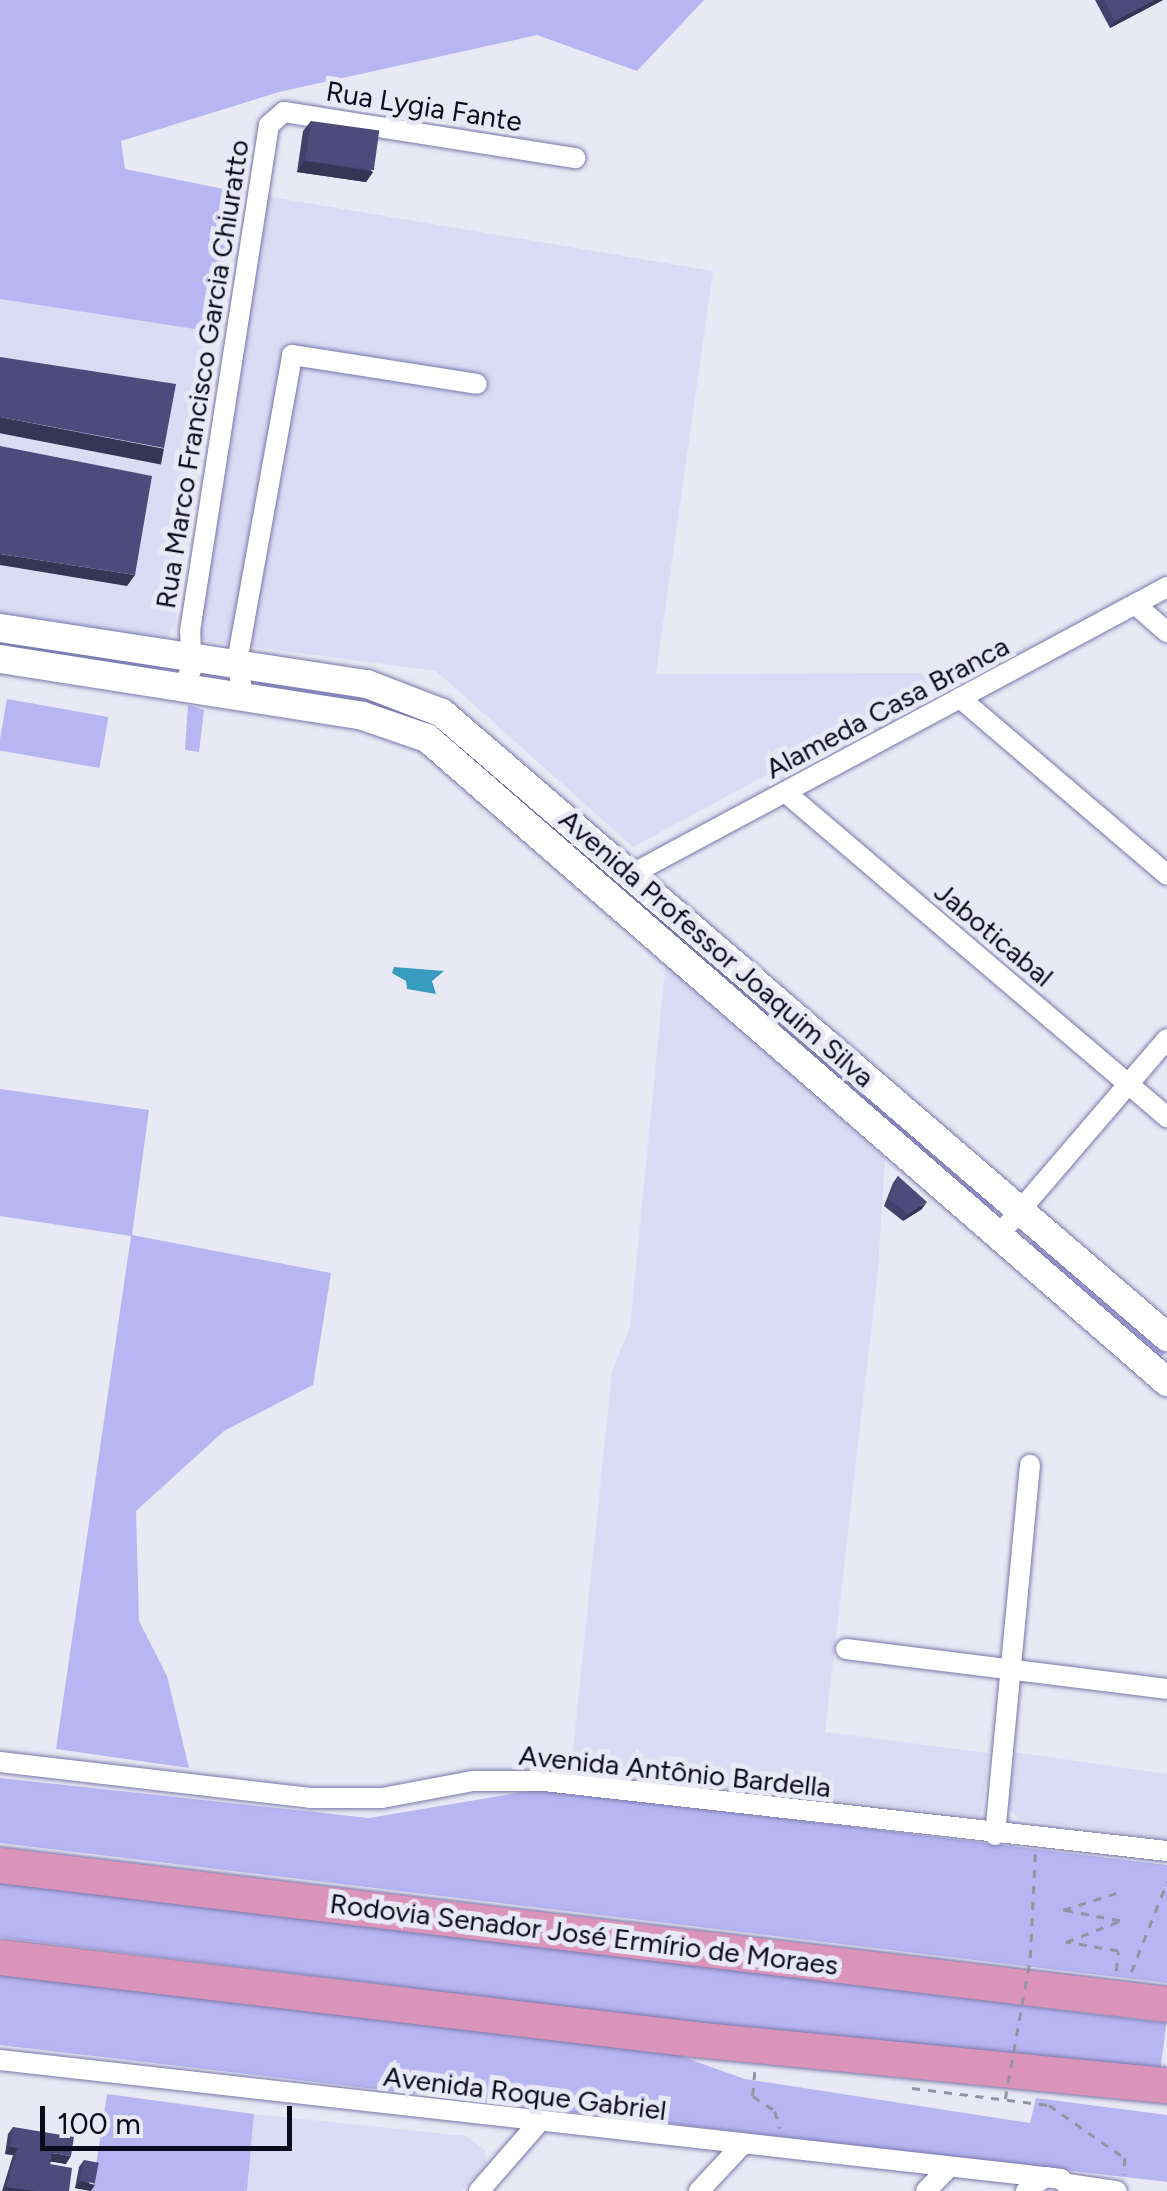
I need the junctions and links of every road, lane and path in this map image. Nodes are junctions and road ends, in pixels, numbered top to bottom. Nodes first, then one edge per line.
1 (268, 126) joint
2 (576, 158) dead end
3 (477, 384) dead end
4 (1167, 587) edge
5 (1135, 604) junction
6 (0, 628) edge
7 (1167, 632) edge
8 (184, 649) junction
9 (0, 659) edge
10 (237, 662) junction
11 (173, 685) junction
12 (232, 695) junction
13 (960, 698) junction
14 (785, 792) junction
15 (632, 874) junction
16 (1167, 875) edge
17 (1167, 1039) edge
18 (1128, 1084) junction
19 (1167, 1117) edge
20 (1020, 1210) junction
21 (999, 1235) junction
22 (1167, 1337) edge
23 (1167, 1382) edge
24 (1030, 1464) dead end
25 (846, 1649) dead end
26 (1010, 1671) junction
27 (1167, 1689) edge
28 (0, 1762) edge
29 (995, 1835) junction
30 (1036, 1844) dead end
31 (1167, 1851) edge
32 (1036, 1852) junction
33 (1050, 1854) dead end
34 (0, 1865) edge
35 (1167, 1882) edge
36 (1116, 1892) dead end
37 (0, 1956) edge
38 (1112, 1998) junction
39 (1167, 2004) edge
40 (0, 2060) edge
41 (768, 2072) dead end
42 (1075, 2073) junction
43 (1167, 2085) edge
44 (1167, 2095) edge
45 (540, 2121) junction
46 (741, 2146) junction
47 (779, 2150) junction
48 (954, 2171) junction
49 (1045, 2177) junction
50 (1070, 2188) edge
51 (479, 2191) edge
52 (700, 2191) edge
53 (926, 2191) edge
54 (990, 2191) edge
55 (1026, 2191) edge
56 (1119, 2191) edge

1 - 2 street, Rua Lygia Fante
1 - 8 street, Rua Marco Francisco Garcia Chiuratto
3 - 10 street
4 - 5 street, Alameda Casa Branca
5 - 7 street
5 - 13 street, Alameda Casa Branca
6 - 8 main road
8 - 10 main road
8 - 11 street, Rua Marco Francisco Garcia Chiuratto
9 - 11 main road, Avenida Professor Joaquim Silva
10 - 12 street
10 - 15 main road, Avenida Professor Joaquim Silva
11 - 12 main road, Avenida Professor Joaquim Silva
12 - 21 main road, Avenida Professor Joaquim Silva
13 - 14 street, Alameda Casa Branca
13 - 16 street
14 - 15 street, Alameda Casa Branca
14 - 18 street, Jaboticabal
15 - 20 main road, Avenida Professor Joaquim Silva
17 - 18 street
18 - 19 street, Jaboticabal
18 - 20 street
20 - 21 street
20 - 22 main road, Avenida Professor Joaquim Silva
21 - 23 main road, Avenida Professor Joaquim Silva
24 - 26 street
25 - 26 street
26 - 27 street
26 - 29 street
28 - 29 street, Avenida Antônio Bardella
29 - 31 street, Avenida Antônio Bardella
30 - 32 path
32 - 33 path
32 - 56 path, bridge
34 - 38 highway, Rodovia Senador José Ermírio de Moraes
35 - 38 path
36 - 38 path
37 - 42 highway
38 - 39 highway, Rodovia Senador José Ermírio de Moraes
40 - 45 street, Avenida Roque Gabriel
41 - 47 path
42 - 43 highway
42 - 44 highway
45 - 46 street, Avenida Roque Gabriel
45 - 51 street
46 - 47 street, Avenida Roque Gabriel
46 - 52 street
47 - 48 street, Avenida Roque Gabriel
48 - 49 street, Avenida Roque Gabriel
48 - 53 street
48 - 54 street
49 - 50 street, Avenida Roque Gabriel
49 - 55 street
50 - 56 street, Avenida Roque Gabriel

